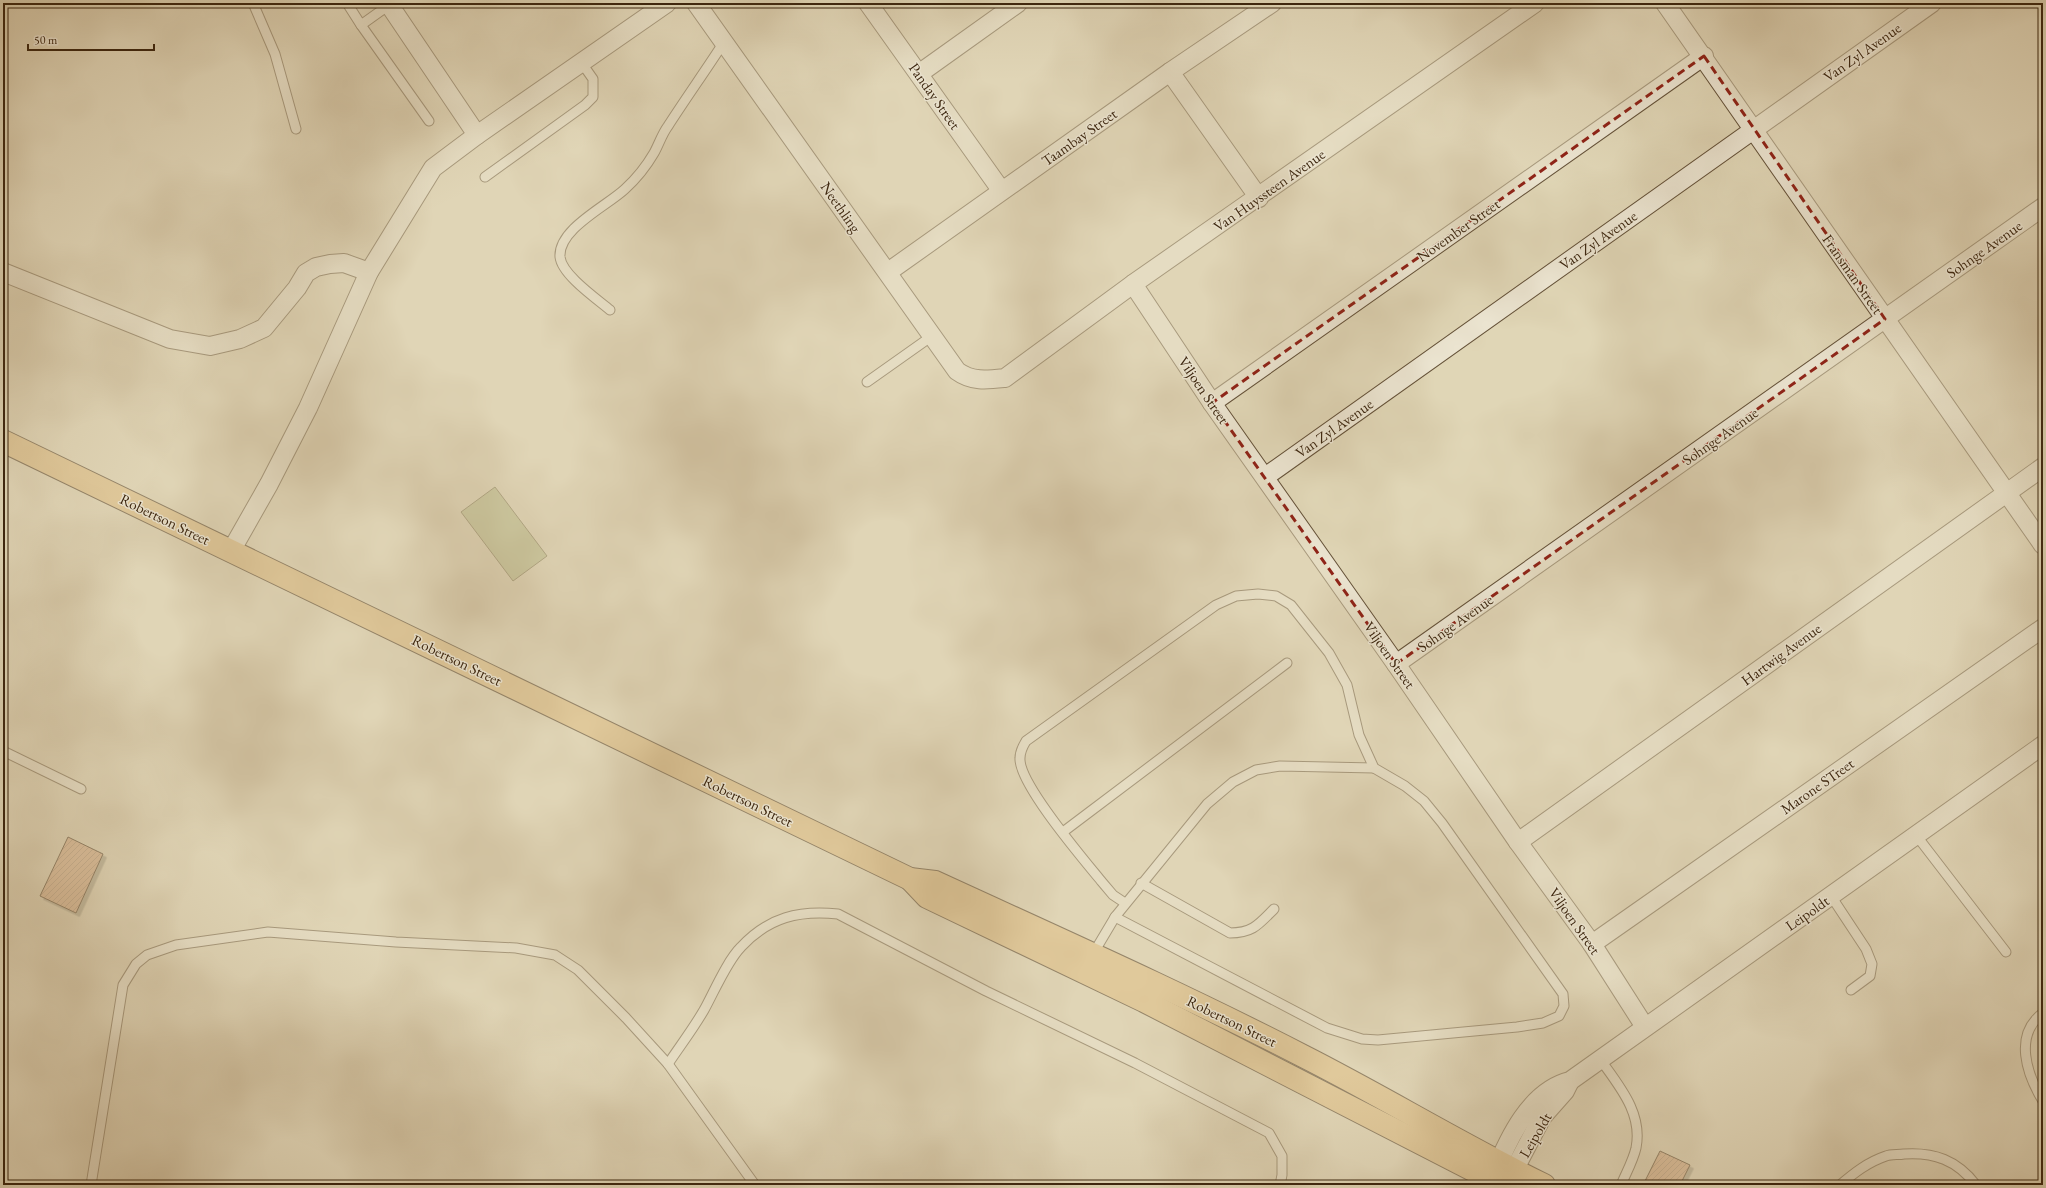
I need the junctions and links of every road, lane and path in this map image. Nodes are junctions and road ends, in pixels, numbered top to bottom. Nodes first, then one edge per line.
1 (253, 3) edge
2 (347, 3) edge
3 (667, 3) edge
4 (696, 3) edge
5 (868, 3) edge
6 (1018, 3) edge
7 (1272, 3) edge
8 (1534, 3) edge
9 (1665, 3) edge
10 (1932, 3) edge
11 (389, 4) edge
12 (361, 25) junction
13 (724, 42) junction
14 (1704, 56) junction
15 (581, 62) junction
16 (1170, 72) junction
17 (920, 73) junction
18 (429, 122) dead end
19 (296, 129) dead end
20 (1753, 130) junction
21 (477, 135) junction
22 (485, 177) dead end
23 (1002, 190) junction
24 (1259, 198) junction
25 (2043, 207) edge
26 (3, 272) edge
27 (370, 272) junction
28 (888, 272) junction
29 (1133, 284) junction
30 (610, 310) dead end
31 (1885, 319) junction
32 (932, 336) junction
33 (1005, 378) joint
34 (867, 382) dead end
35 (1212, 403) junction
36 (3, 441) edge
37 (2043, 467) edge
38 (1265, 477) junction
39 (2007, 492) junction
40 (2043, 545) edge
41 (232, 551) junction
42 (2043, 628) edge
43 (1287, 663) dead end
44 (1396, 664) junction
45 (2043, 745) edge
46 (3, 752) edge
47 (1374, 768) junction
48 (81, 789) dead end
49 (1063, 832) junction
50 (1916, 835) junction
51 (1518, 842) junction
52 (1141, 883) junction
53 (1830, 896) junction
54 (1125, 904) junction
55 (1274, 909) dead end
56 (1115, 917) junction
57 (1592, 944) junction
58 (2006, 952) dead end
59 (1088, 963) junction
60 (1851, 990) dead end
61 (2043, 1013) edge
62 (1646, 1028) junction
63 (1600, 1059) junction
64 (668, 1064) junction
65 (2043, 1101) edge
66 (1500, 1178) edge
67 (91, 1185) edge
68 (755, 1185) edge
69 (1280, 1185) edge
70 (1544, 1185) edge
71 (1621, 1185) edge
72 (1840, 1185) edge
73 (1976, 1185) edge

1 - 19 lane
2 - 12 lane
3 - 15 street
4 - 13 street, Neethling
5 - 17 street, Panday Street
6 - 17 street
7 - 16 street, Taambay Street
8 - 24 street, Van Huyssteen Avenue
9 - 14 street, Fransman Street
10 - 20 street, Van Zyl Avenue
11 - 12 lane
11 - 21 street
12 - 18 lane
13 - 28 street, Neethling
13 - 30 lane
14 - 20 street, Fransman Street
14 - 35 street, November Street
15 - 21 street
15 - 22 lane
16 - 23 street, Taambay Street
16 - 24 street
17 - 23 street, Panday Street
20 - 31 street, Fransman Street
20 - 38 street, Van Zyl Avenue
21 - 27 street
23 - 28 street, Taambay Street
24 - 29 street, Van Huyssteen Avenue
25 - 31 street, Sohnge Avenue
26 - 27 street
27 - 41 street
28 - 32 street, Neethling
29 - 33 street, Van Huyssteen Avenue
29 - 35 street, Viljoen Street
31 - 39 street, Fransman Street
31 - 44 street, Sohnge Avenue
32 - 33 street, Neethling
32 - 34 lane
35 - 38 street, Viljoen Street
36 - 41 main road, Robertson Street
37 - 39 street, Hartwig Avenue
38 - 44 street, Viljoen Street
39 - 40 street, Fransman Street
39 - 51 street, Hartwig Avenue
41 - 59 main road, Robertson Street
42 - 57 street, Marone STreet
43 - 49 lane
44 - 51 street, Viljoen Street
45 - 50 street, Leipoldt
46 - 48 lane
47 - 49 lane
47 - 52 lane
47 - 56 lane
49 - 54 lane
50 - 53 street, Leipoldt
50 - 58 lane
51 - 57 street, Viljoen Street
52 - 54 lane
52 - 55 lane
53 - 60 lane
53 - 62 street, Leipoldt
54 - 56 lane
56 - 59 lane
57 - 62 street, Viljoen Street
59 - 66 main road, Robertson Street
61 - 65 lane
62 - 63 street, Leipoldt
63 - 66 street, Leipoldt
63 - 71 lane
64 - 67 lane
64 - 68 lane
64 - 69 lane
66 - 70 main road, Robertson Street
72 - 73 lane

